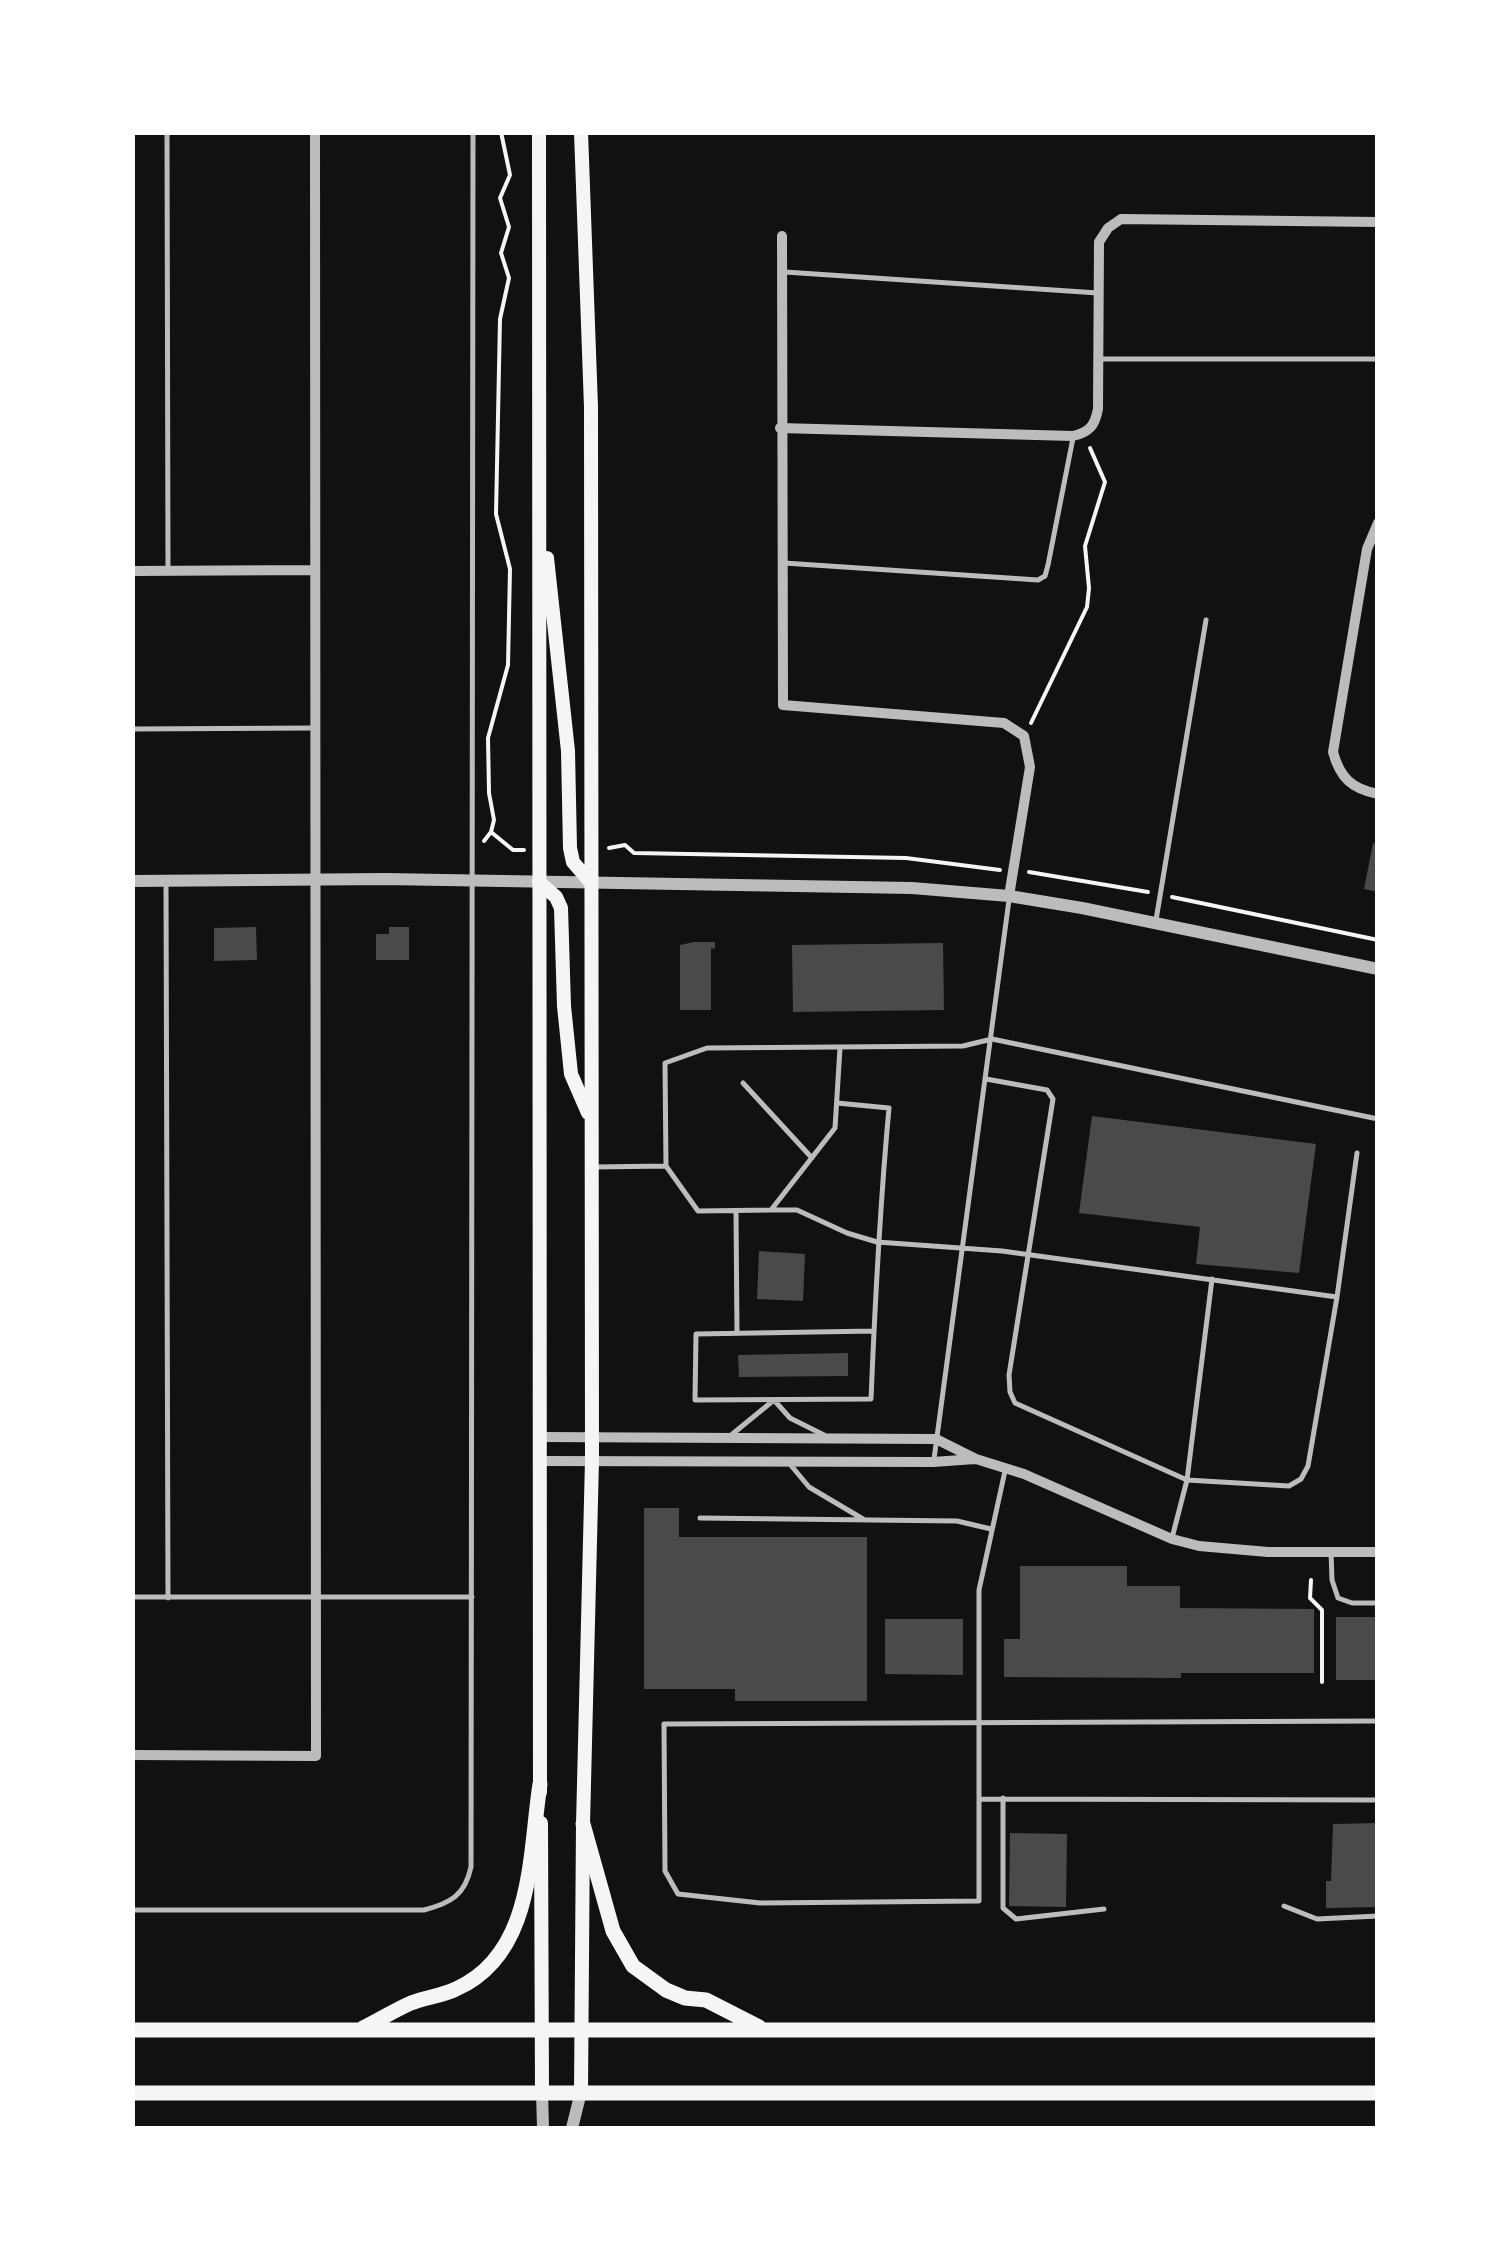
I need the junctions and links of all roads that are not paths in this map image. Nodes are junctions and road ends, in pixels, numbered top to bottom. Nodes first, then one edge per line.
1 (168, 132) edge
2 (315, 132) edge
3 (473, 132) edge
4 (539, 132) edge
5 (581, 132) edge
6 (1378, 222) edge
7 (782, 236) dead end
8 (782, 272) junction
9 (1099, 294) junction
10 (1099, 359) junction
11 (1378, 359) edge
12 (780, 428) junction
13 (1079, 434) junction
14 (540, 483) junction
15 (1378, 524) edge
16 (781, 563) junction
17 (314, 570) junction
18 (132, 571) edge
19 (168, 571) junction
20 (1206, 620) dead end
21 (132, 728) edge
22 (315, 728) junction
23 (1378, 794) edge
24 (315, 880) junction
25 (132, 881) edge
26 (471, 881) junction
27 (166, 882) junction
28 (539, 882) junction
29 (591, 884) junction
30 (1009, 896) junction
31 (1156, 923) junction
32 (1378, 969) edge
33 (992, 1039) junction
34 (840, 1047) junction
35 (986, 1080) junction
36 (743, 1083) dead end
37 (836, 1103) junction
38 (1378, 1119) edge
39 (592, 1121) junction
40 (1357, 1153) dead end
41 (812, 1158) junction
42 (666, 1166) junction
43 (592, 1167) junction
44 (771, 1210) junction
45 (736, 1212) junction
46 (877, 1242) junction
47 (964, 1246) junction
48 (1028, 1254) junction
49 (1212, 1280) junction
50 (1338, 1297) junction
51 (738, 1332) junction
52 (874, 1332) junction
53 (774, 1400) junction
54 (541, 1437) junction
55 (592, 1437) junction
56 (727, 1438) junction
57 (831, 1438) junction
58 (936, 1439) junction
59 (976, 1459) junction
60 (592, 1460) junction
61 (541, 1461) junction
62 (787, 1461) junction
63 (933, 1462) junction
64 (1006, 1468) junction
65 (1187, 1480) junction
66 (700, 1518) dead end
67 (863, 1519) junction
68 (992, 1529) junction
69 (1172, 1539) junction
70 (1332, 1552) junction
71 (1378, 1552) edge
72 (132, 1597) edge
73 (168, 1598) junction
74 (315, 1598) junction
75 (472, 1598) junction
76 (1378, 1602) edge
77 (1378, 1721) edge
78 (980, 1723) junction
79 (132, 1754) edge
80 (540, 1784) junction
81 (1003, 1798) junction
82 (980, 1799) junction
83 (1378, 1800) edge
84 (583, 1824) junction
85 (1284, 1906) dead end
86 (1104, 1909) dead end
87 (132, 1910) edge
88 (1378, 1916) edge
89 (763, 2029) junction
90 (132, 2030) edge
91 (358, 2030) junction
92 (542, 2030) junction
93 (582, 2030) junction
94 (1378, 2030) edge
95 (542, 2092) junction
96 (581, 2092) junction
97 (132, 2093) edge
98 (1378, 2093) edge
99 (543, 2128) edge
100 (572, 2128) edge

1 - 19 lane
2 - 17 street
3 - 26 lane
4 - 14 main road
5 - 29 main road
6 - 9 street
7 - 8 street
8 - 9 lane
8 - 12 street
9 - 10 street
10 - 11 lane
10 - 13 street
12 - 13 street
12 - 16 street
13 - 16 lane
14 - 28 main road
14 - 29 main road
15 - 23 street
16 - 30 street
17 - 19 street
17 - 22 street
18 - 19 street
20 - 31 lane
21 - 22 lane
22 - 24 street
24 - 26 street
24 - 27 street
24 - 74 street
25 - 27 street
26 - 28 street
26 - 75 lane
27 - 73 lane
28 - 29 street
28 - 39 main road
28 - 54 main road
29 - 30 street
29 - 39 main road
30 - 31 street
30 - 33 lane
31 - 32 street
33 - 34 lane
33 - 35 lane
33 - 38 lane
34 - 37 lane
34 - 42 lane
35 - 47 lane
35 - 48 lane
36 - 41 lane
37 - 41 lane
37 - 46 lane
39 - 43 main road
40 - 50 lane
41 - 44 lane
42 - 43 lane
42 - 45 lane
43 - 55 main road
44 - 45 lane
44 - 46 lane
45 - 51 lane
46 - 47 lane
46 - 52 lane
47 - 48 lane
47 - 58 lane
48 - 49 lane
48 - 65 lane
49 - 50 lane
49 - 65 lane
50 - 65 lane
51 - 52 lane
51 - 53 lane
52 - 53 lane
53 - 56 lane
53 - 57 lane
54 - 55 street
54 - 61 main road
55 - 56 street
55 - 60 main road
56 - 57 street
57 - 58 street
58 - 59 street
58 - 63 lane
59 - 63 street
59 - 64 street
60 - 61 street
60 - 62 street
60 - 84 main road
61 - 80 main road
62 - 63 street
62 - 67 lane
64 - 68 lane
64 - 69 street
65 - 69 lane
66 - 67 lane
67 - 68 lane
68 - 78 lane
69 - 70 street
70 - 71 street
70 - 76 lane
72 - 73 lane
73 - 74 lane
74 - 75 lane
74 - 79 street
75 - 87 lane
77 - 78 lane
78 - 82 lane
78 - 82 lane
80 - 91 main road
80 - 92 main road
81 - 82 lane
81 - 83 lane
81 - 86 lane
84 - 89 main road
84 - 93 main road
85 - 88 lane
89 - 93 main road
89 - 94 main road
90 - 91 main road
91 - 92 main road
92 - 93 main road
92 - 95 main road
93 - 96 main road
95 - 96 main road
95 - 97 main road
95 - 99 street
96 - 98 main road
96 - 100 street

